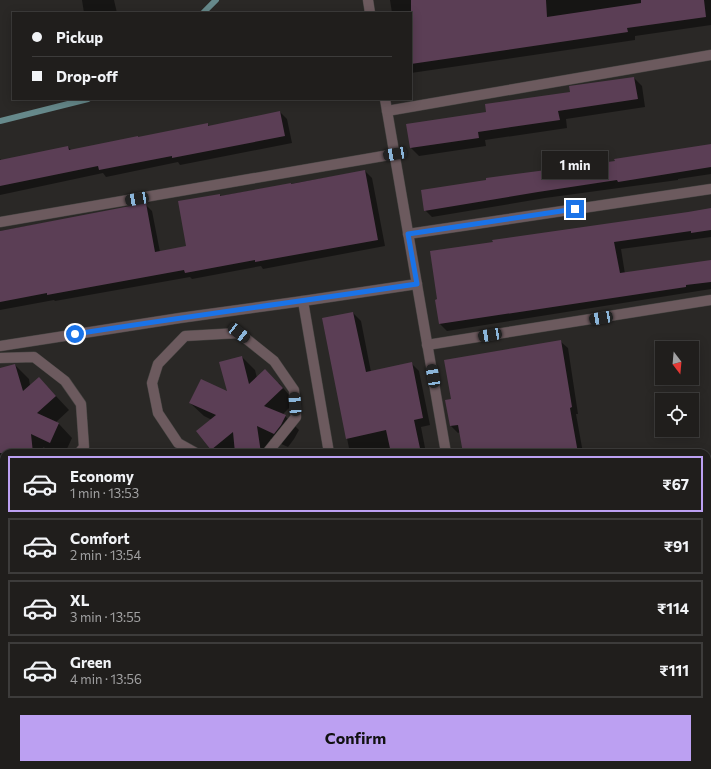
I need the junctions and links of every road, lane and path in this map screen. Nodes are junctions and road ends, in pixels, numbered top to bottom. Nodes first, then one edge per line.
1 (368, 0) edge
2 (370, 12) edge
3 (711, 55) edge
4 (385, 100) edge
5 (387, 111) junction
6 (395, 154) junction
7 (711, 189) edge
8 (0, 222) edge
9 (408, 234) junction
10 (417, 284) junction
11 (711, 300) edge
12 (304, 301) junction
13 (180, 318) junction
14 (185, 336) junction
15 (427, 345) junction
16 (0, 346) edge
17 (0, 358) edge
18 (82, 449) edge
19 (189, 449) edge
20 (270, 449) edge
21 (328, 449) edge
22 (445, 449) edge

1 - 2 street
3 - 5 street
4 - 5 street
5 - 6 street
6 - 8 street
6 - 9 street
7 - 9 street
9 - 10 street
10 - 12 street
10 - 15 street
11 - 15 street
12 - 13 street
12 - 21 street
13 - 14 street
13 - 16 street
14 - 19 street
14 - 20 street
15 - 22 street
17 - 18 street

